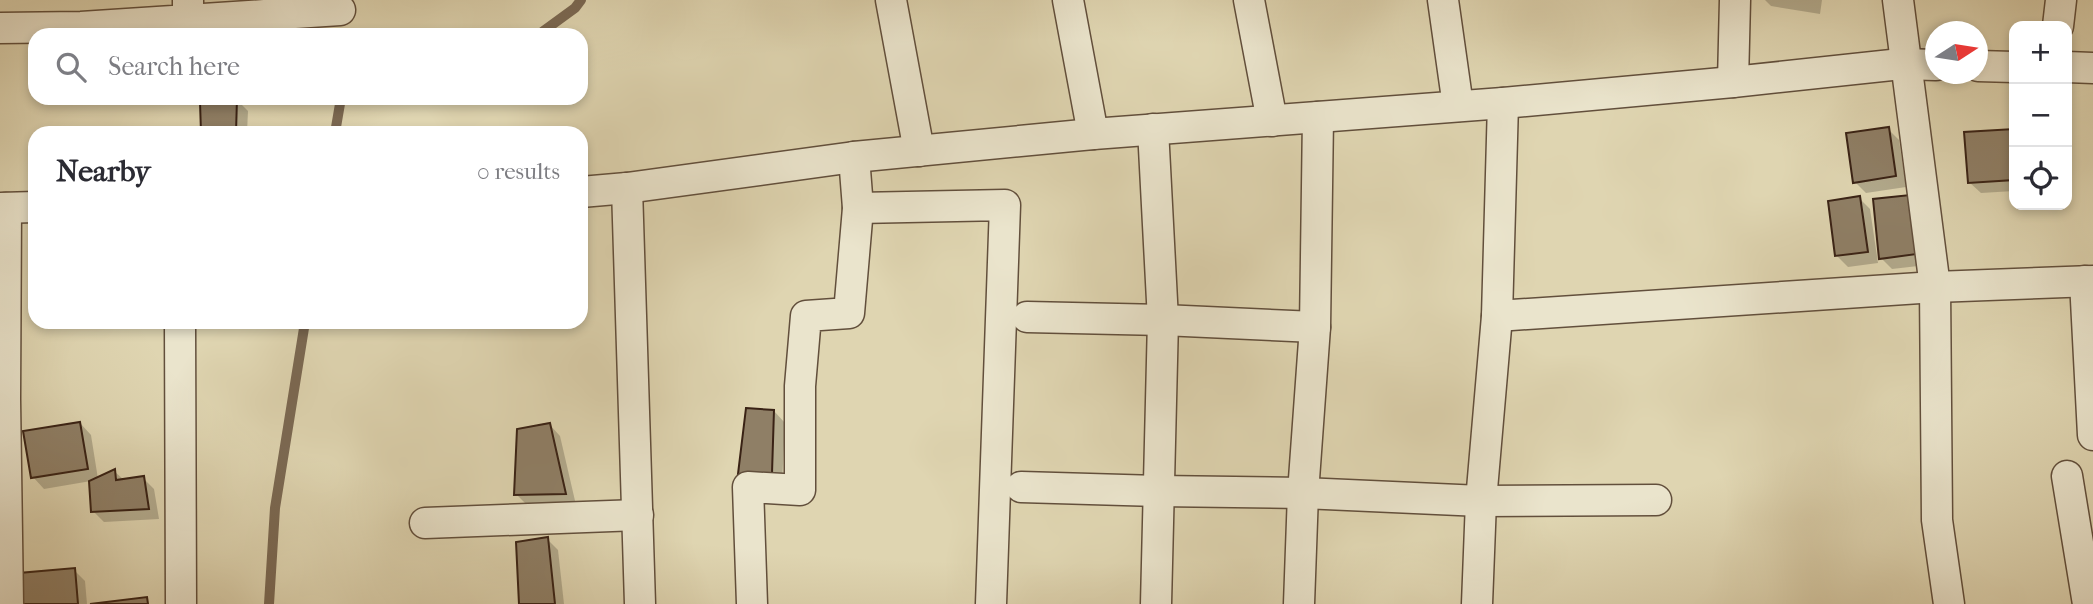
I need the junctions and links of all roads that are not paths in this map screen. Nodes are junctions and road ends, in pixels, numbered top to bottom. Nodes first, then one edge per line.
1 (891, 0) edge
2 (1068, 0) edge
3 (1249, 0) edge
4 (1443, 0) edge
5 (1735, 0) edge
6 (1898, 0) edge
7 (2061, 0) edge
8 (188, 10) edge
9 (340, 10) dead end
10 (6, 18) edge
11 (2059, 21) edge
12 (1906, 64) junction
13 (1925, 65) edge
14 (1988, 66) edge
15 (2009, 66) edge
16 (2072, 68) edge
17 (2093, 68) edge
18 (1733, 82) junction
19 (1503, 103) junction
20 (1458, 106) junction
21 (1318, 117) junction
22 (1272, 121) junction
23 (1153, 129) junction
24 (1093, 134) junction
25 (919, 151) junction
26 (854, 157) junction
27 (626, 188) junction
28 (588, 191) edge
29 (14, 208) edge
30 (858, 208) junction
31 (2089, 281) edge
32 (1935, 287) junction
33 (1497, 316) junction
34 (1027, 317) dead end
35 (1163, 320) junction
36 (1315, 327) junction
37 (180, 329) edge
38 (2093, 435) edge
39 (2067, 476) dead end
40 (1021, 486) dead end
41 (1158, 491) junction
42 (1303, 493) junction
43 (1656, 500) dead end
44 (1480, 501) junction
45 (638, 515) junction
46 (425, 523) dead end
47 (8, 604) edge
48 (181, 604) edge
49 (640, 604) edge
50 (752, 604) edge
51 (991, 604) edge
52 (1157, 604) edge
53 (1299, 604) edge
54 (1477, 604) edge
55 (1949, 604) edge
56 (2088, 604) edge

1 - 25 street
2 - 24 street
3 - 22 street
4 - 20 street
5 - 18 street
6 - 12 street
7 - 11 street
8 - 9 street
8 - 10 street
12 - 13 street
12 - 18 street
12 - 32 street
14 - 15 street
16 - 17 street
18 - 19 street
19 - 20 street
19 - 33 street
20 - 21 street
21 - 22 street
21 - 36 street
22 - 23 street
23 - 24 street
23 - 35 street
24 - 25 street
25 - 26 street
26 - 27 street
26 - 30 street
27 - 28 street
27 - 45 street
29 - 47 street
30 - 50 street
30 - 51 street
31 - 32 street
31 - 38 street
32 - 33 street
32 - 55 street
33 - 44 street
34 - 35 street
35 - 36 street
35 - 41 street
36 - 42 street
37 - 48 street
39 - 56 street
40 - 41 street
41 - 42 street
41 - 52 street
42 - 44 street
42 - 53 street
43 - 44 street
44 - 54 street
45 - 46 street
45 - 49 street

